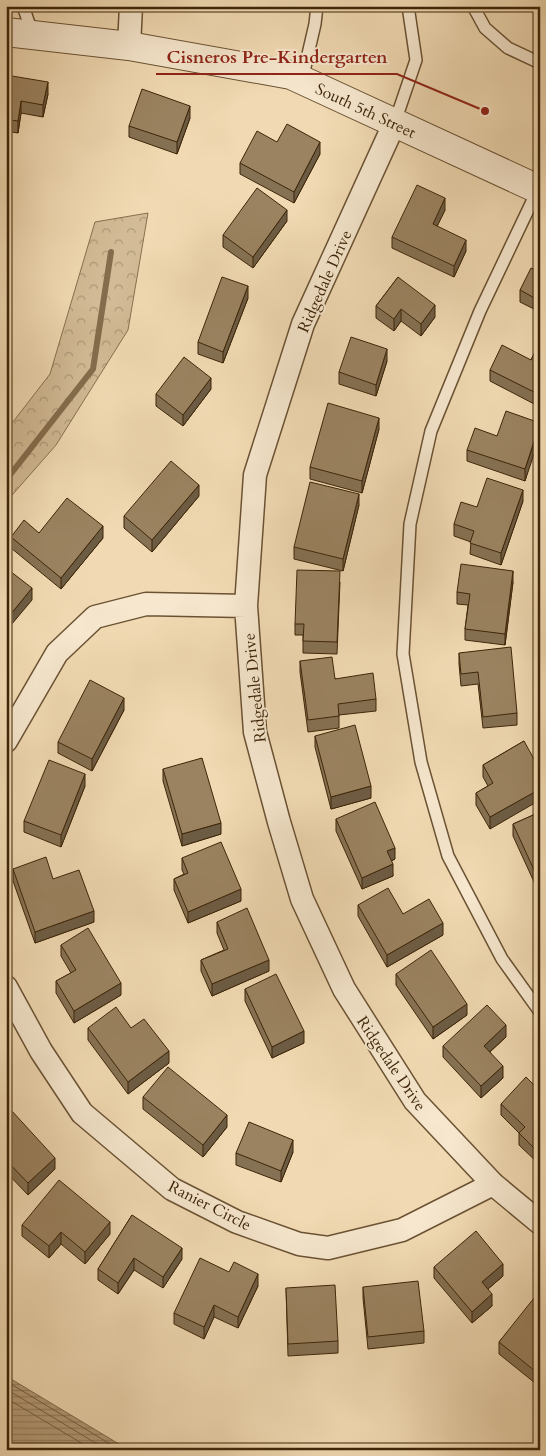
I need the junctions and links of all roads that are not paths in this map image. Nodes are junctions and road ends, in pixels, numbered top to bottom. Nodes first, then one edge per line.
1 (23, 6) edge
2 (131, 6) edge
3 (317, 6) edge
4 (408, 6) edge
5 (473, 6) edge
6 (6, 32) edge
7 (33, 35) junction
8 (129, 46) junction
9 (540, 63) edge
10 (302, 80) junction
11 (395, 122) junction
12 (539, 189) edge
13 (246, 606) junction
14 (6, 741) edge
15 (6, 987) edge
16 (540, 1012) edge
17 (493, 1184) junction
18 (540, 1223) edge

1 - 7 lane
2 - 8 street
3 - 10 lane
4 - 11 lane
5 - 9 lane
6 - 7 street, South 5th Street
7 - 8 street, South 5th Street
8 - 10 street, South 5th Street
10 - 11 street, South 5th Street
11 - 12 street, South 5th Street
11 - 13 street, Ridgedale Drive
12 - 16 lane
13 - 14 street
13 - 17 street, Ridgedale Drive
15 - 17 street, Ranier Circle
17 - 18 street, Ridgedale Drive

